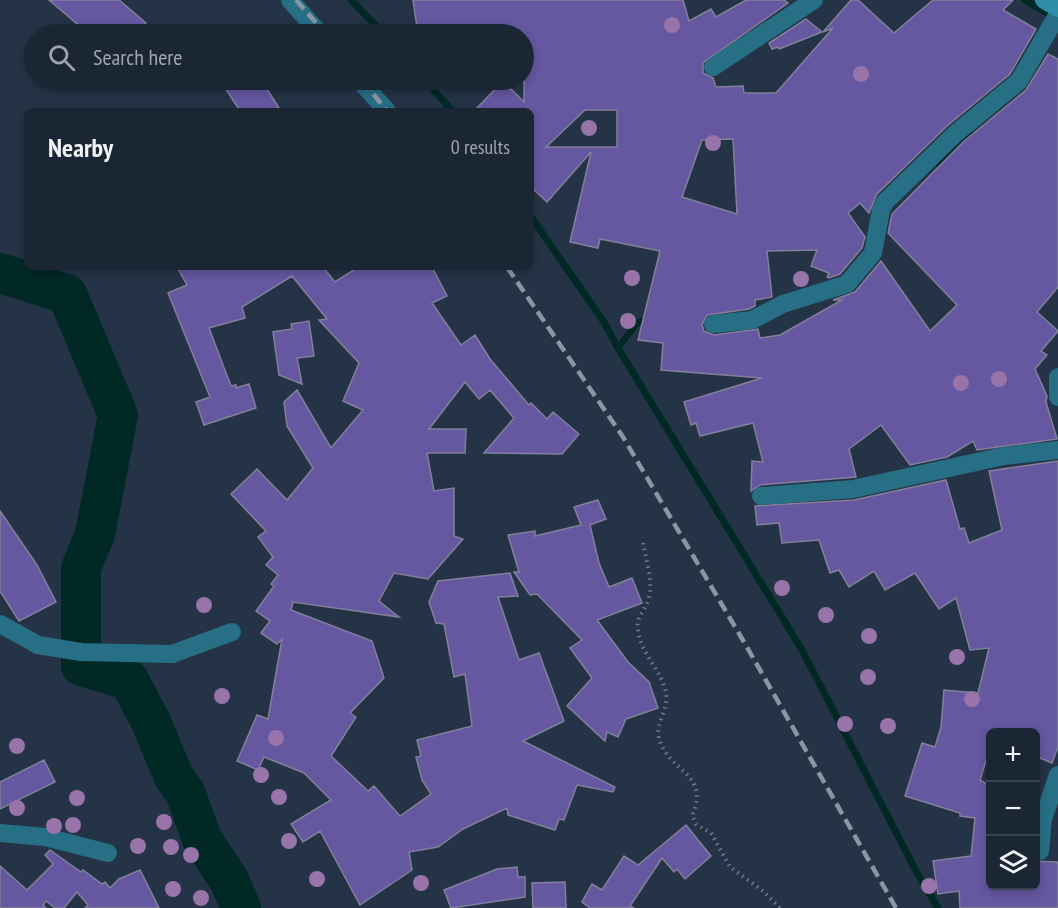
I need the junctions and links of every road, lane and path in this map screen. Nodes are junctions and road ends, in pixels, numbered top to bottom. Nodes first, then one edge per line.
1 (290, 0) edge
2 (814, 0) edge
3 (1044, 0) edge
4 (1058, 8) edge
5 (1058, 14) edge
6 (311, 24) edge
7 (713, 67) dead end
8 (368, 90) edge
9 (384, 108) edge
10 (713, 324) dead end
11 (1058, 377) edge
12 (1058, 397) edge
13 (1058, 450) edge
14 (761, 496) dead end
15 (643, 543) dead end
16 (0, 624) edge
17 (232, 632) dead end
18 (1058, 775) edge
19 (0, 833) edge
20 (1040, 851) dead end
21 (108, 853) dead end
22 (780, 908) edge

1 - 6 street
2 - 7 street
3 - 4 street
5 - 10 street
8 - 9 street
11 - 12 street
13 - 14 street
15 - 22 path
16 - 17 street
18 - 20 street
19 - 21 street

